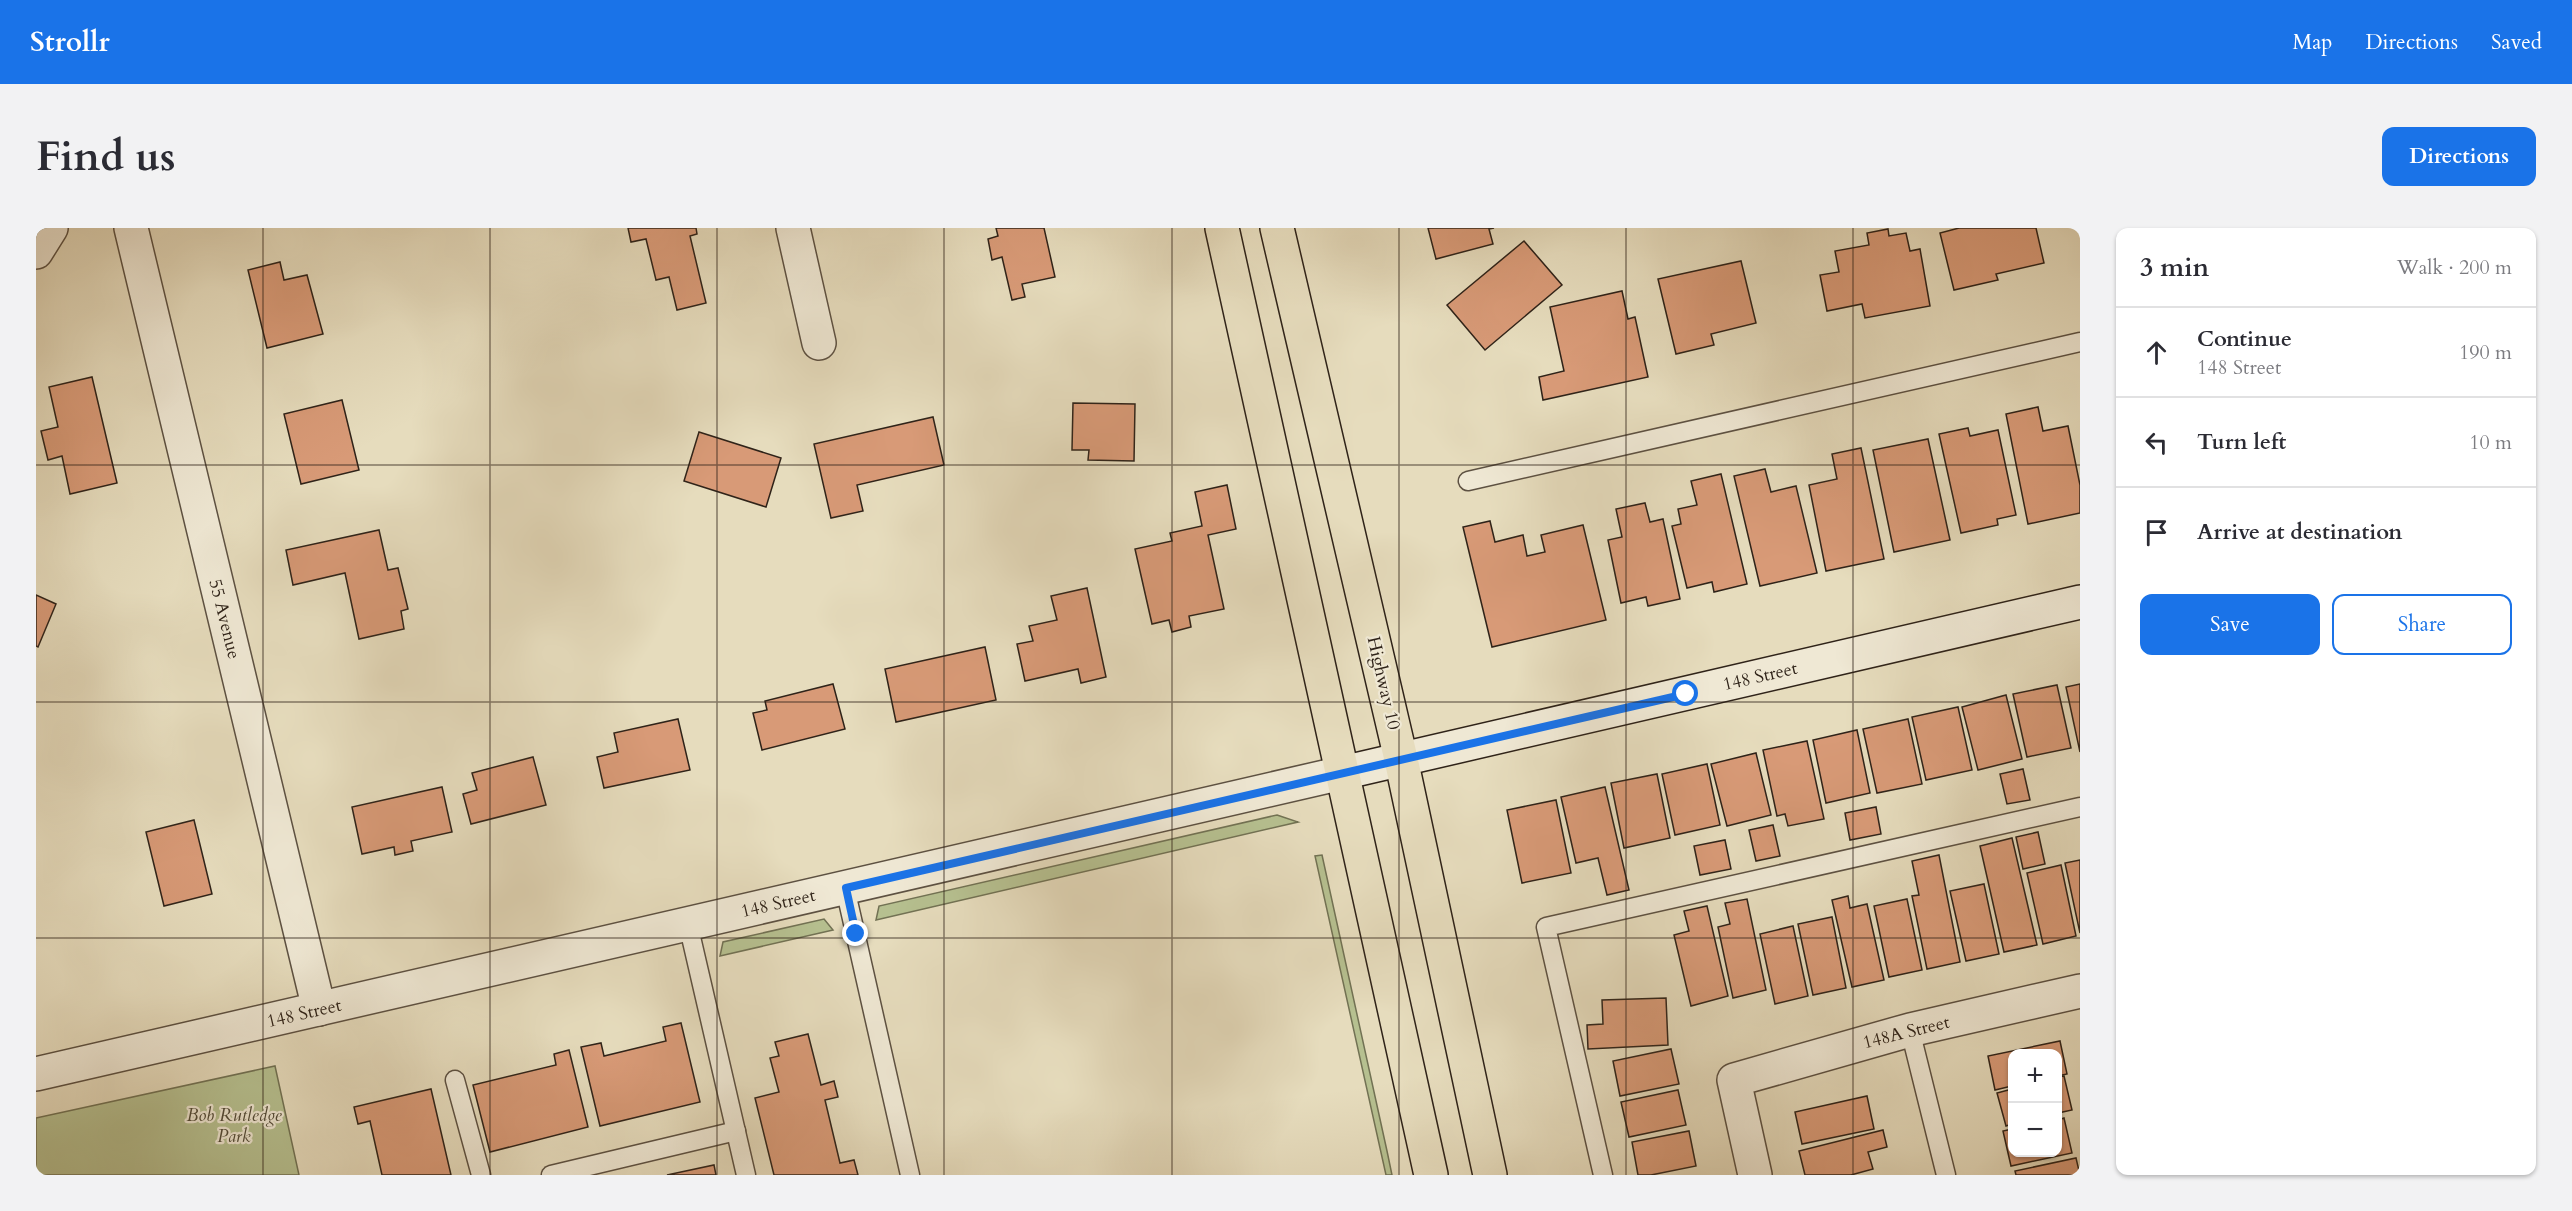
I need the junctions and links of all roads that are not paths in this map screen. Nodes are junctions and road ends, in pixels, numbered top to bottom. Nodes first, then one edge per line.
1 (51, 228) edge
2 (131, 228) edge
3 (793, 228) edge
4 (1222, 228) edge
5 (1277, 228) edge
6 (36, 252) edge
7 (2080, 342) edge
8 (819, 343) dead end
9 (1468, 481) dead end
10 (2080, 602) edge
11 (1401, 759) junction
12 (1342, 773) junction
13 (2080, 807) edge
14 (846, 888) junction
15 (688, 924) junction
16 (2080, 991) edge
17 (319, 1009) junction
18 (1910, 1030) junction
19 (36, 1074) edge
20 (455, 1080) dead end
21 (736, 1131) junction
22 (481, 1175) edge
23 (552, 1175) edge
24 (746, 1175) edge
25 (910, 1175) edge
26 (1431, 1175) edge
27 (1490, 1175) edge
28 (1603, 1175) edge
29 (1755, 1175) edge
30 (1946, 1175) edge

1 - 6 street
2 - 17 street, 55 Avenue
3 - 8 street
4 - 12 highway
5 - 11 highway, Highway 10
7 - 9 lane
10 - 11 street, 148 Street
11 - 12 street, 148 Street
11 - 27 highway, Highway 10
12 - 14 street, 148 Street
12 - 26 highway
13 - 28 lane
14 - 15 street, 148 Street
14 - 25 lane
15 - 17 street, 148 Street
15 - 21 lane
16 - 18 street, 148A Street
17 - 19 street, 148 Street
18 - 29 street, 148A Street
18 - 30 lane
20 - 22 lane
21 - 23 lane
21 - 24 lane

